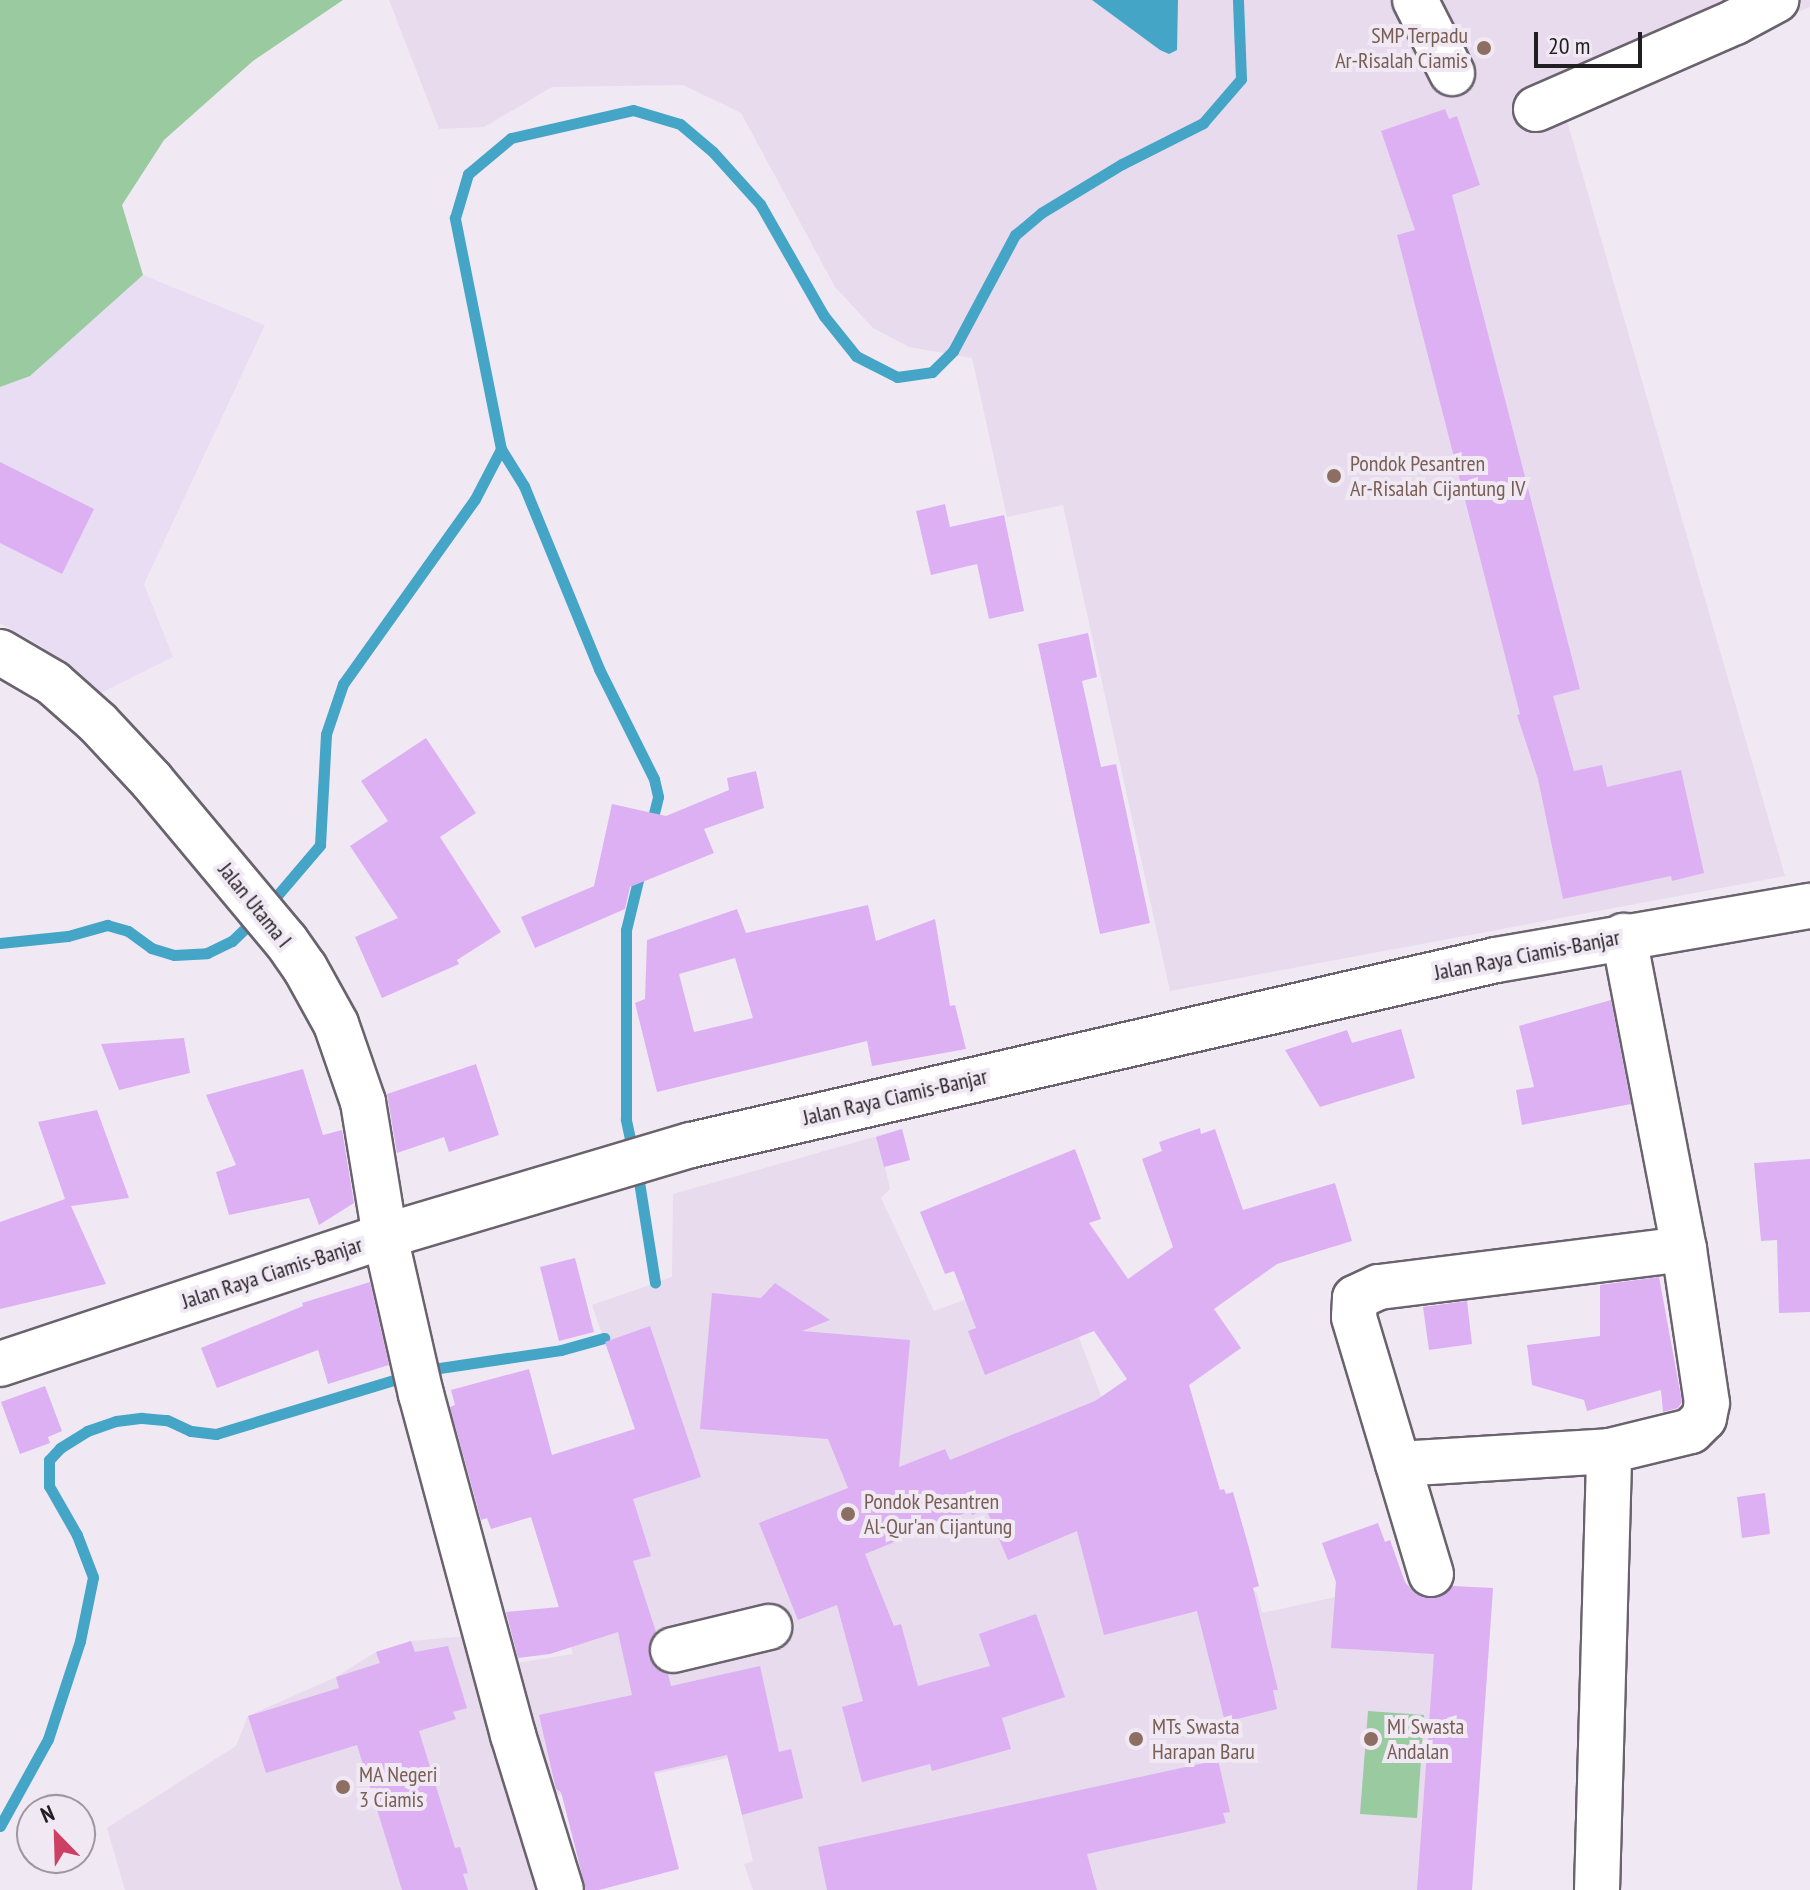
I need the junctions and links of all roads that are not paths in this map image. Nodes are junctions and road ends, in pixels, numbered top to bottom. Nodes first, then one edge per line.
1 (1415, 0) edge
2 (1785, 3) edge
3 (1452, 73) dead end
4 (1536, 109) dead end
5 (0, 652) edge
6 (1810, 906) edge
7 (1624, 936) junction
8 (385, 1236) junction
9 (1684, 1249) junction
10 (0, 1364) edge
11 (1609, 1451) junction
12 (1398, 1464) junction
13 (1431, 1574) dead end
14 (769, 1627) dead end
15 (673, 1650) dead end
16 (561, 1890) edge
17 (1597, 1890) edge

1 - 3 main road
2 - 4 main road
5 - 8 main road, Jalan Utama I
6 - 7 main road, Jalan Raya Ciamis-Banjar
7 - 8 main road, Jalan Raya Ciamis-Banjar
7 - 9 main road
8 - 10 main road, Jalan Raya Ciamis-Banjar
8 - 16 main road, Jalan Utama I
9 - 11 main road
9 - 12 main road
11 - 12 main road
11 - 17 main road
12 - 13 main road
14 - 15 main road

